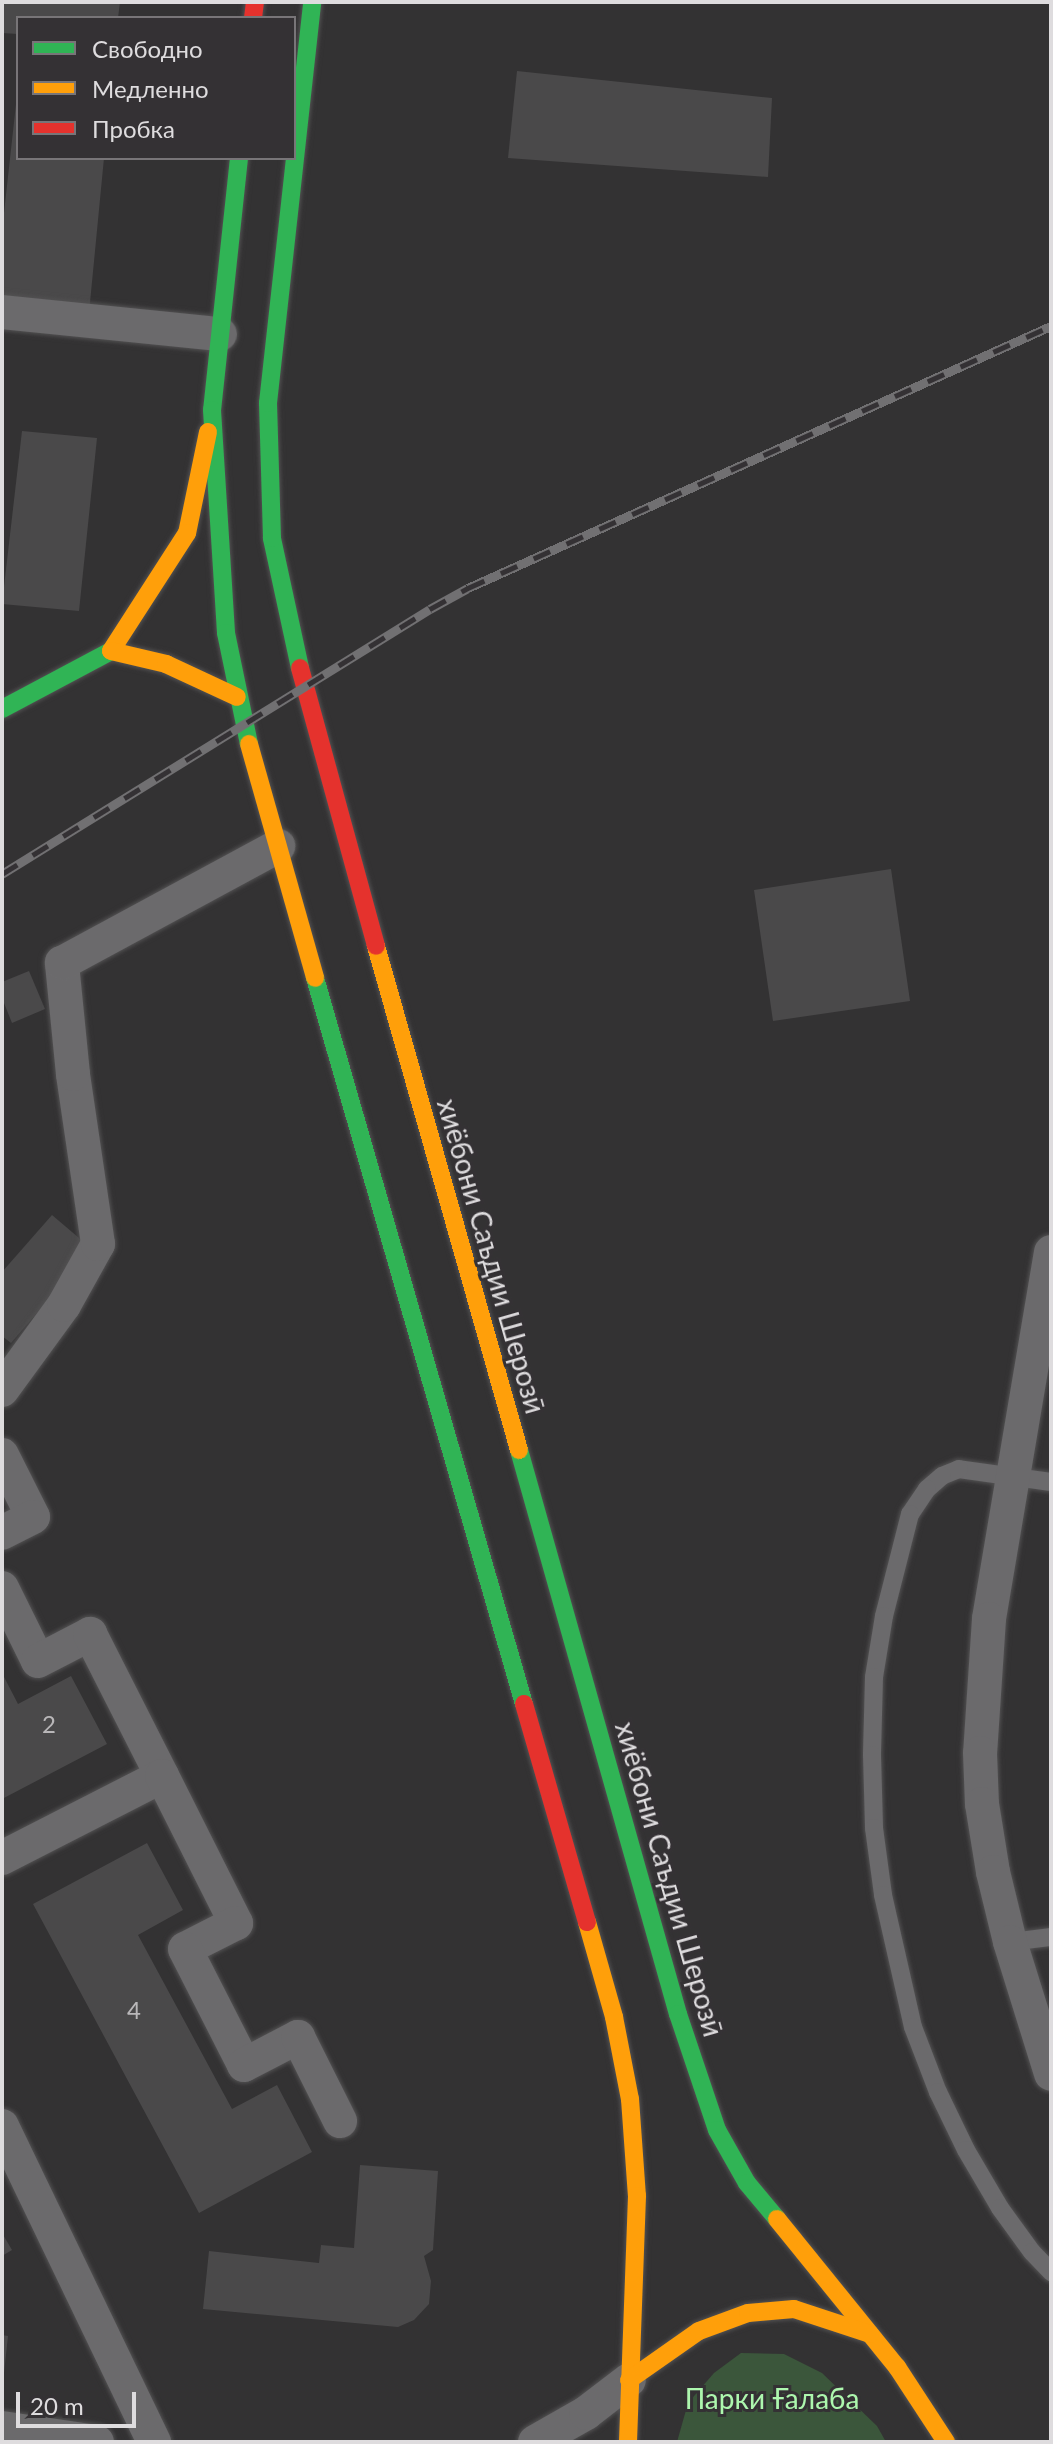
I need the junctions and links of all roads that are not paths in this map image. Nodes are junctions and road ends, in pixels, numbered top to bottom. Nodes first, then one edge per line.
1 (312, 2) edge
2 (296, 148) edge
3 (239, 160) edge
4 (295, 160) edge
5 (2, 312) edge
6 (220, 334) junction
7 (212, 410) junction
8 (111, 651) junction
9 (237, 697) junction
10 (2, 709) edge
11 (278, 846) junction
12 (1051, 1252) edge
13 (2, 1390) edge
14 (2, 1455) edge
15 (1010, 1476) junction
16 (1051, 1482) edge
17 (2, 1533) edge
18 (2, 1588) edge
19 (162, 1776) junction
20 (2, 1858) edge
21 (1051, 1937) edge
22 (1010, 1942) junction
23 (1051, 2074) edge
24 (340, 2121) dead end
25 (2, 2126) edge
26 (1051, 2272) edge
27 (870, 2334) junction
28 (629, 2380) junction
29 (8, 2433) edge
30 (943, 2436) edge
31 (97, 2442) edge
32 (154, 2442) edge
33 (535, 2442) edge
34 (628, 2442) edge
35 (964, 2442) edge

1 - 2 main road, хиёбони Саъдии Шерозӣ
3 - 6 main road
4 - 27 main road, хиёбони Саъдии Шерозӣ
5 - 6 street
6 - 7 main road
7 - 8 main road
7 - 9 main road
8 - 9 main road
8 - 10 main road
9 - 11 main road
11 - 13 street
11 - 28 main road
12 - 15 street
14 - 17 street
15 - 16 lane
15 - 22 street
15 - 26 lane
18 - 19 street
19 - 20 street
19 - 24 street
21 - 22 lane
22 - 23 street
25 - 32 street
27 - 28 main road
27 - 30 main road, хиёбони Саъдии Шерозӣ
28 - 33 street
28 - 34 main road
29 - 31 street
30 - 35 main road

